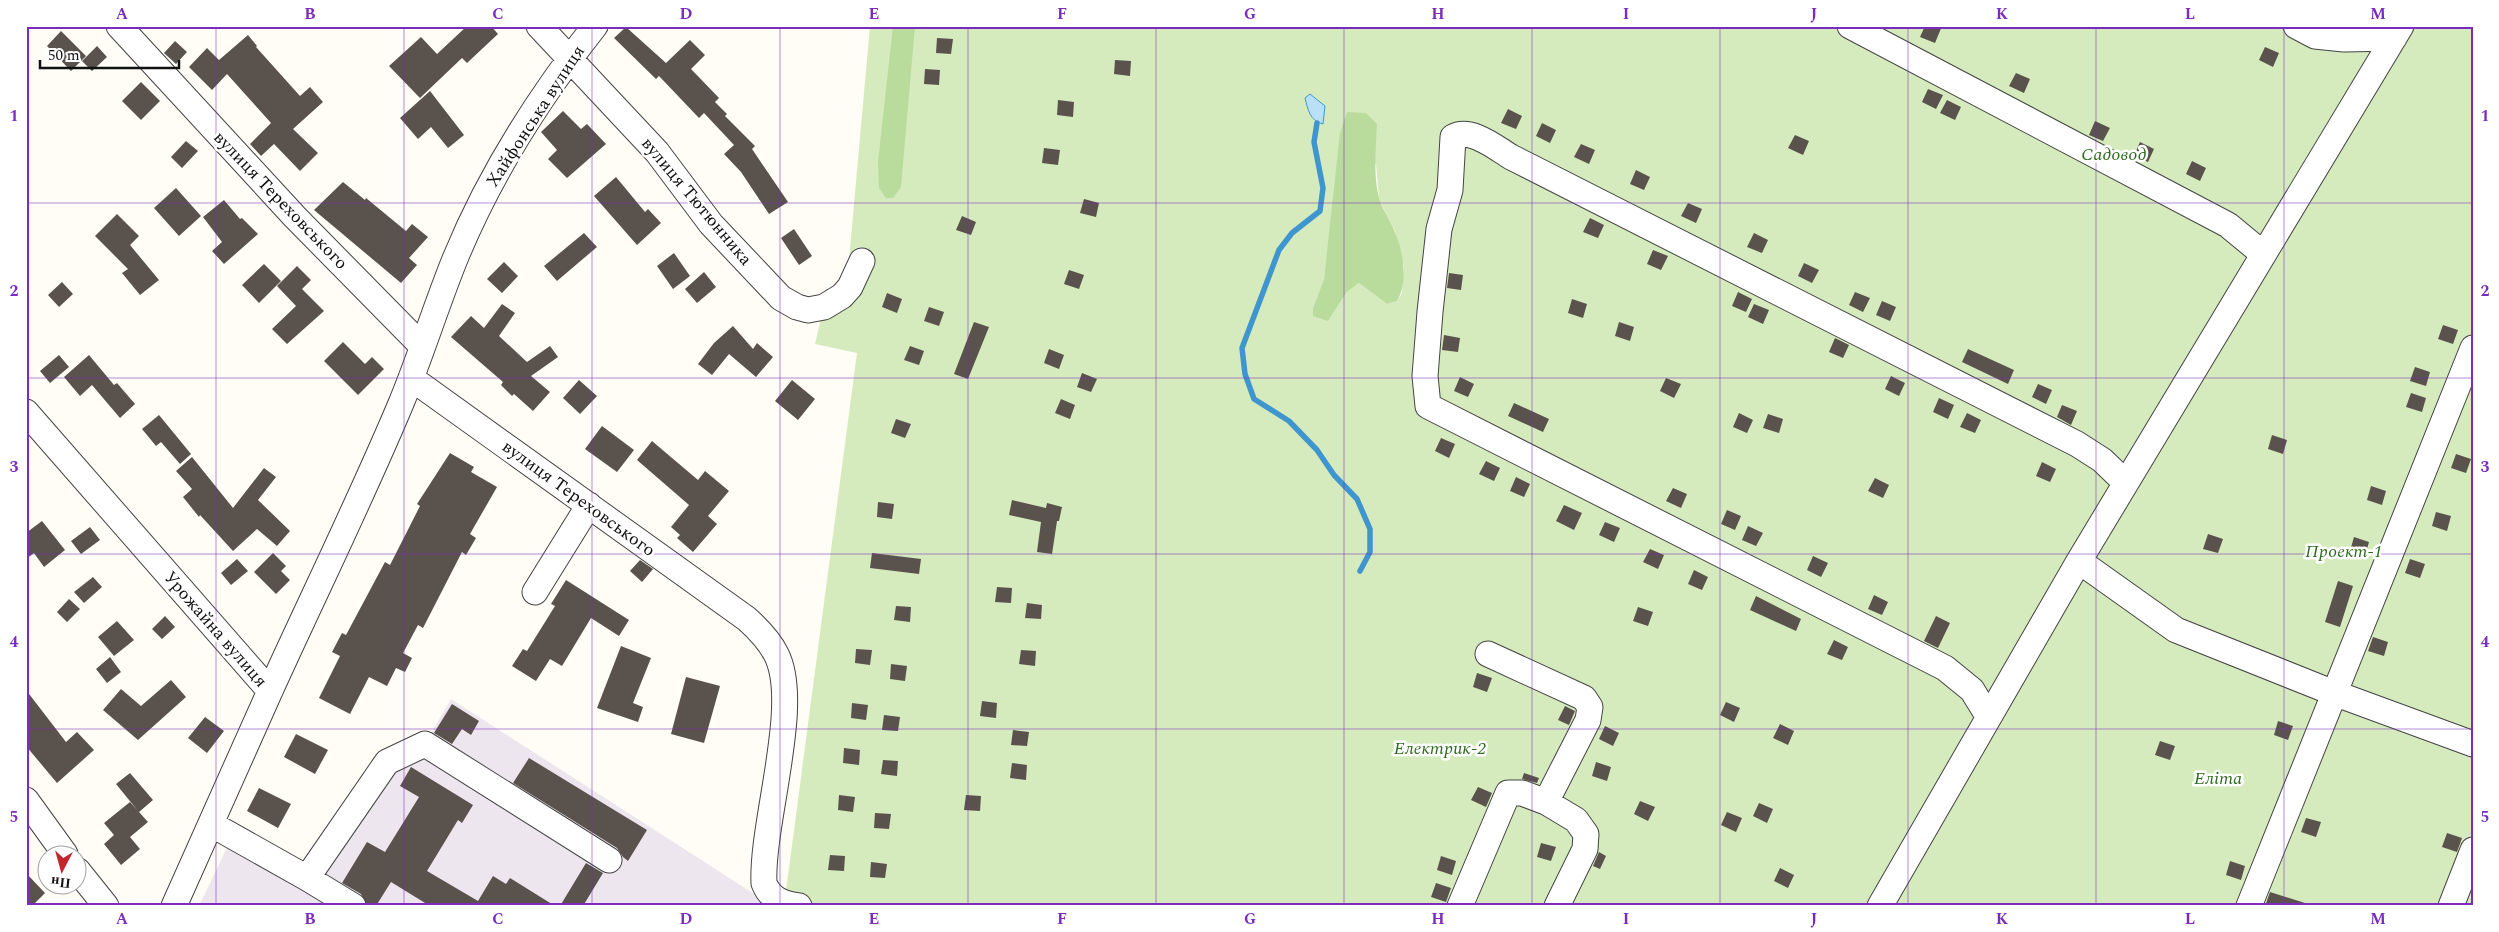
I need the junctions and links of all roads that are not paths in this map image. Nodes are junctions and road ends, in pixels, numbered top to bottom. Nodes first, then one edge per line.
1 (119, 26) edge
2 (539, 26) edge
3 (595, 26) edge
4 (1850, 26) edge
5 (2296, 26) edge
6 (2398, 32) edge
7 (568, 59) junction
8 (2263, 254) junction
9 (862, 261) dead end
10 (422, 346) junction
11 (2473, 348) edge
12 (411, 378) junction
13 (26, 412) edge
14 (2126, 483) junction
15 (589, 505) junction
16 (2080, 561) junction
17 (535, 592) dead end
18 (1488, 654) dead end
19 (270, 691) junction
20 (2334, 693) junction
21 (1988, 716) junction
22 (2473, 744) edge
23 (26, 800) edge
24 (1546, 802) junction
25 (211, 824) junction
26 (34, 829) edge
27 (53, 844) edge
28 (2473, 850) edge
29 (609, 860) dead end
30 (307, 878) junction
31 (88, 884) edge
32 (106, 906) edge
33 (174, 906) edge
34 (353, 906) edge
35 (799, 906) edge
36 (1460, 906) edge
37 (1557, 906) edge
38 (1880, 906) edge
39 (2249, 906) edge
40 (2451, 906) edge

1 - 10 street, вулиця Тереховського
2 - 7 street, вулиця Тютюнника
3 - 7 street, Хайфонська вулиця
4 - 8 street
5 - 6 street
6 - 8 street
7 - 9 street, вулиця Тютюнника
7 - 10 street, Хайфонська вулиця
8 - 14 street
10 - 12 street
11 - 20 street
12 - 15 street, вулиця Тереховського
12 - 19 street
13 - 19 street, Урожайна вулиця
14 - 16 street
14 - 21 street
15 - 17 street
15 - 35 street, вулиця Тереховського
16 - 20 street
16 - 21 street
18 - 24 street
19 - 25 street, Урожайна вулиця
20 - 22 street
20 - 39 street
21 - 38 street
23 - 26 street
24 - 36 street
24 - 37 street
25 - 30 street
25 - 33 street, Урожайна вулиця
26 - 27 street
28 - 40 street
29 - 30 street
30 - 34 street
31 - 32 street

